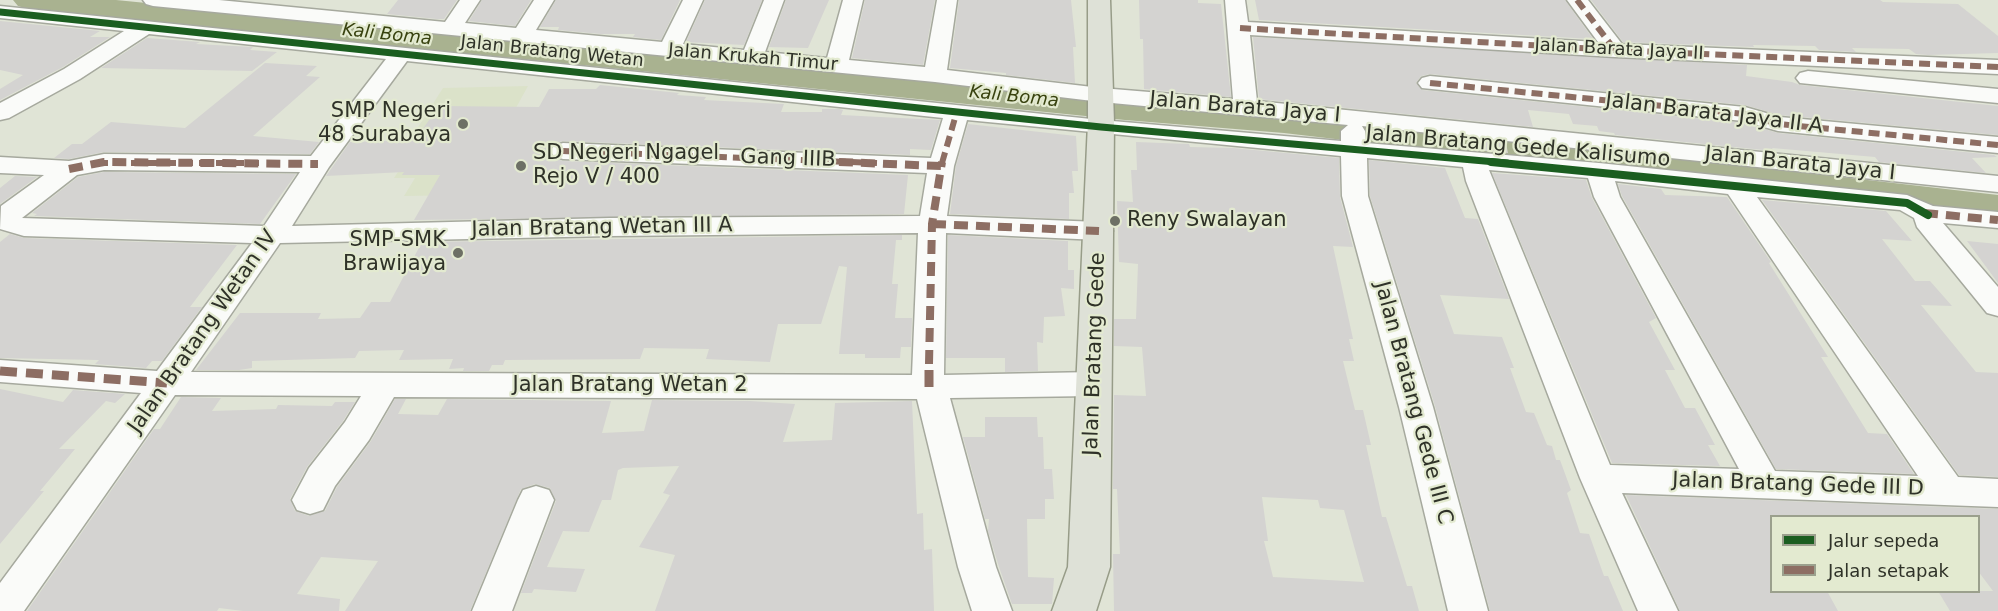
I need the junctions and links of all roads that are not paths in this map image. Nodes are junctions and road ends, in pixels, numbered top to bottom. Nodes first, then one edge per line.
1 (153, 0) edge
2 (388, 0) edge
3 (470, 0) edge
4 (544, 0) edge
5 (693, 0) edge
6 (774, 0) edge
7 (853, 0) edge
8 (947, 0) edge
9 (1099, 0) edge
10 (1235, 0) edge
11 (1577, 0) edge
12 (0, 12) edge
13 (370, 22) junction
14 (144, 28) junction
15 (1240, 28) junction
16 (452, 29) junction
17 (522, 36) junction
18 (344, 47) junction
19 (669, 50) junction
20 (1615, 50) junction
21 (402, 53) junction
22 (1721, 55) junction
23 (282, 57) dead end
24 (752, 58) junction
25 (836, 66) junction
26 (1998, 67) edge
27 (935, 75) junction
28 (1430, 83) dead end
29 (1558, 96) junction
30 (1998, 96) edge
31 (1246, 107) junction
32 (957, 111) junction
33 (1101, 111) junction
34 (0, 113) edge
35 (1353, 134) junction
36 (1567, 140) junction
37 (1998, 145) edge
38 (563, 151) dead end
39 (1473, 160) junction
40 (318, 164) junction
41 (0, 165) edge
42 (941, 166) junction
43 (69, 169) junction
44 (1599, 171) junction
45 (1998, 184) edge
46 (1737, 187) junction
47 (1928, 215) junction
48 (1998, 220) edge
49 (932, 224) junction
50 (1099, 231) junction
51 (272, 235) junction
52 (1998, 306) edge
53 (0, 371) edge
54 (167, 383) junction
55 (1093, 384) junction
56 (384, 385) junction
57 (929, 387) junction
58 (1598, 478) junction
59 (1765, 485) junction
60 (1947, 490) junction
61 (1998, 493) edge
62 (310, 500) dead end
63 (536, 500) dead end
64 (2, 611) edge
65 (492, 611) edge
66 (992, 611) edge
67 (1074, 611) edge
68 (1468, 611) edge
69 (1658, 611) edge

1 - 13 street, Jalan Krukah Timur
2 - 13 street
3 - 16 street
4 - 17 street
5 - 19 street
6 - 24 street
7 - 25 street
8 - 27 street
9 - 33 main road, Jalan Bratang Gede
10 - 15 street
11 - 20 street
12 - 14 street, Jalan Bratang Wetan
13 - 16 street, Jalan Krukah Timur
14 - 18 street, Jalan Bratang Wetan
14 - 34 street
15 - 20 street, Jalan Barata Jaya II
15 - 31 street
16 - 17 street, Jalan Krukah Timur
17 - 19 street, Jalan Krukah Timur
18 - 21 street, Jalan Bratang Wetan
18 - 23 street
19 - 24 street, Jalan Krukah Timur
20 - 22 street, Jalan Barata Jaya II
21 - 32 street, Jalan Bratang Wetan
21 - 40 street, Jalan Bratang Wetan IV
22 - 26 street, Jalan Barata Jaya II
22 - 30 street
24 - 25 street, Jalan Krukah Timur
25 - 27 street, Jalan Krukah Timur
27 - 33 street, Jalan Krukah Timur
28 - 29 street, Jalan Barata Jaya II A
29 - 36 street
29 - 37 street, Jalan Barata Jaya II A
31 - 33 street, Jalan Barata Jaya I
31 - 35 street, Jalan Barata Jaya I
32 - 33 street, Jalan Bratang Wetan
32 - 42 street
33 - 35 street, Jalan Bratang Gede Kalisumo
33 - 50 main road, Jalan Bratang Gede
35 - 36 street, Jalan Barata Jaya I
35 - 39 street, Jalan Bratang Gede Kalisumo
35 - 68 street, Jalan Bratang Gede III C
36 - 45 street, Jalan Barata Jaya I
38 - 42 street, Gang IIIB
39 - 44 street, Jalan Bratang Gede Kalisumo
39 - 58 street
40 - 43 street
40 - 51 street, Jalan Bratang Wetan IV
41 - 43 street
42 - 49 street
43 - 51 street, Jalan Bratang Wetan III A
44 - 46 street, Jalan Bratang Gede Kalisumo
44 - 59 street
46 - 47 street, Jalan Bratang Gede Kalisumo
46 - 60 street
47 - 48 street
47 - 52 street
49 - 50 street, Jalan Bratang Wetan III A
49 - 51 street, Jalan Bratang Wetan III A
49 - 57 street
50 - 55 main road, Jalan Bratang Gede
51 - 54 street, Jalan Bratang Wetan IV
53 - 54 street, Jalan Bratang Wetan 2
54 - 56 street, Jalan Bratang Wetan 2
54 - 64 street, Jalan Bratang Wetan IV
55 - 57 street, Jalan Bratang Wetan 2
55 - 67 main road, Jalan Bratang Gede
56 - 57 street, Jalan Bratang Wetan 2
56 - 62 street
57 - 66 street
58 - 59 street, Jalan Bratang Gede III D
58 - 69 street
59 - 60 street, Jalan Bratang Gede III D
60 - 61 street, Jalan Bratang Gede III D
63 - 65 street

